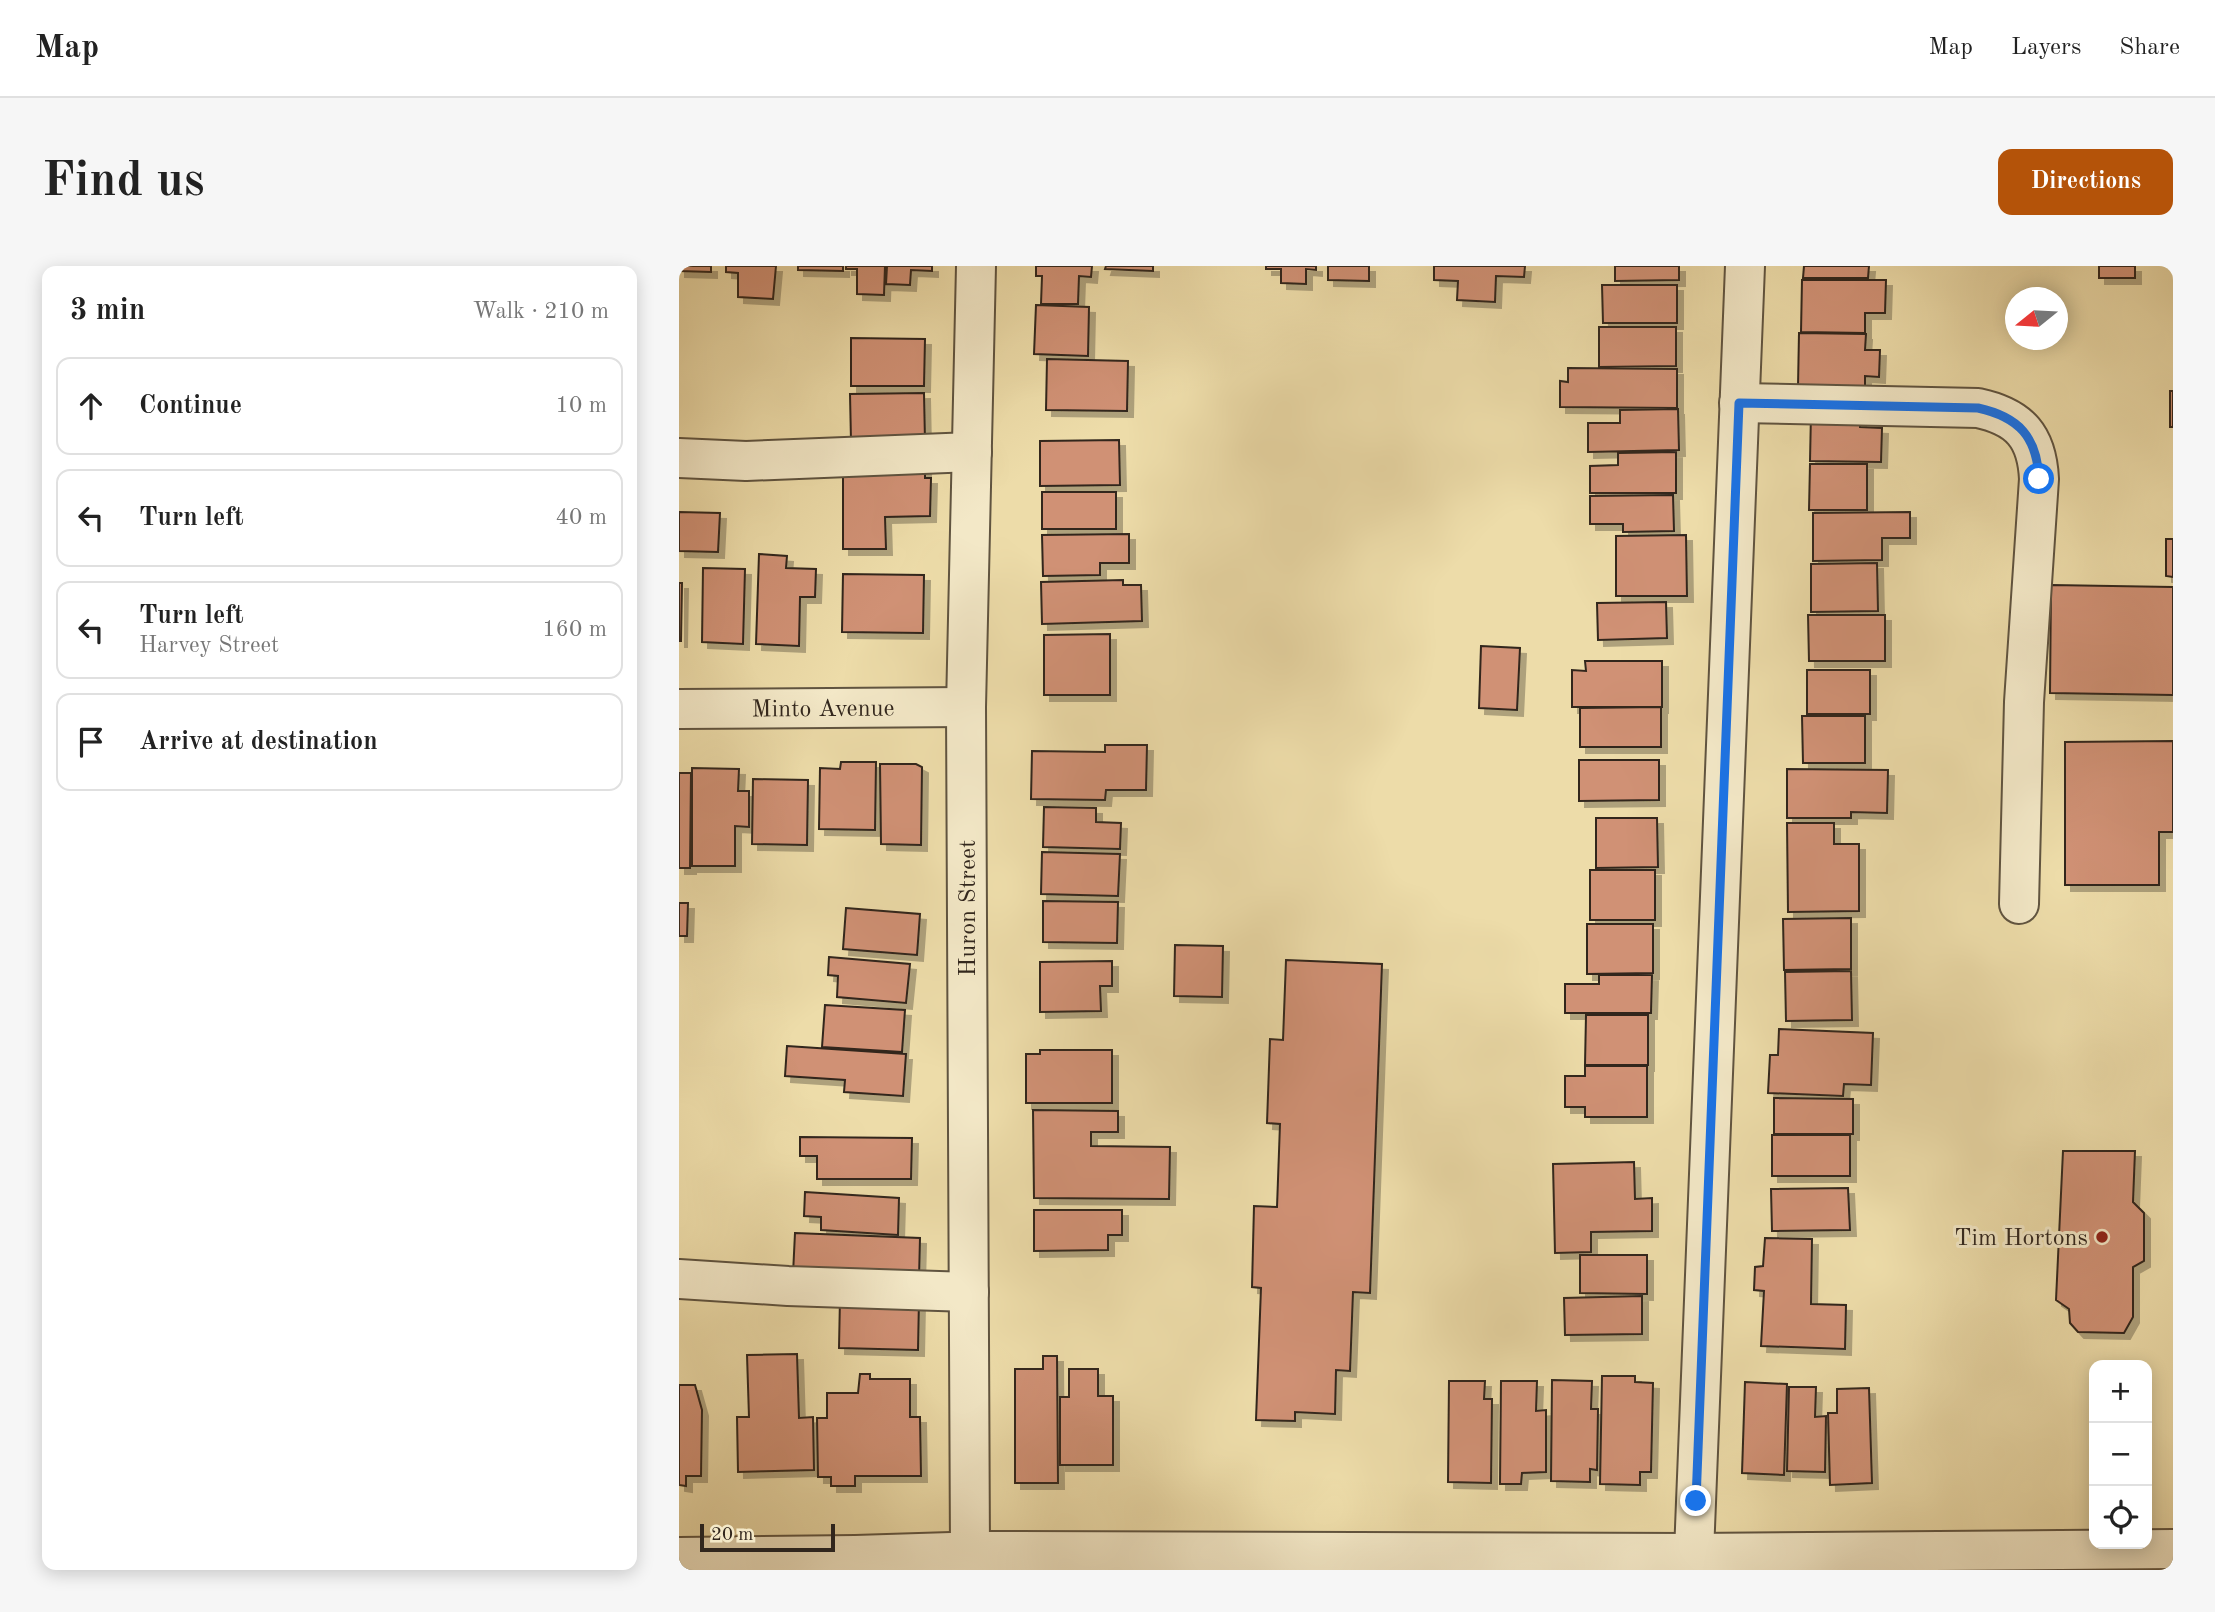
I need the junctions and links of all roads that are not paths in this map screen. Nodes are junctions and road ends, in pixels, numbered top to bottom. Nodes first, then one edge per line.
1 (976, 266) edge
2 (1745, 266) edge
3 (1739, 403) junction
4 (972, 452) junction
5 (679, 457) edge
6 (966, 707) junction
7 (679, 709) edge
8 (2019, 904) dead end
9 (679, 1279) edge
10 (969, 1292) junction
11 (2173, 1549) edge
12 (970, 1551) junction
13 (1694, 1553) junction
14 (679, 1557) edge
15 (2068, 1560) edge

1 - 4 street, Huron Street
2 - 3 street
3 - 8 street
3 - 13 street
4 - 5 street
4 - 6 street, Huron Street
6 - 7 street, Minto Avenue
6 - 10 street, Huron Street
9 - 10 street
10 - 12 street, Huron Street
11 - 15 street
12 - 13 street
12 - 14 street
13 - 15 street

